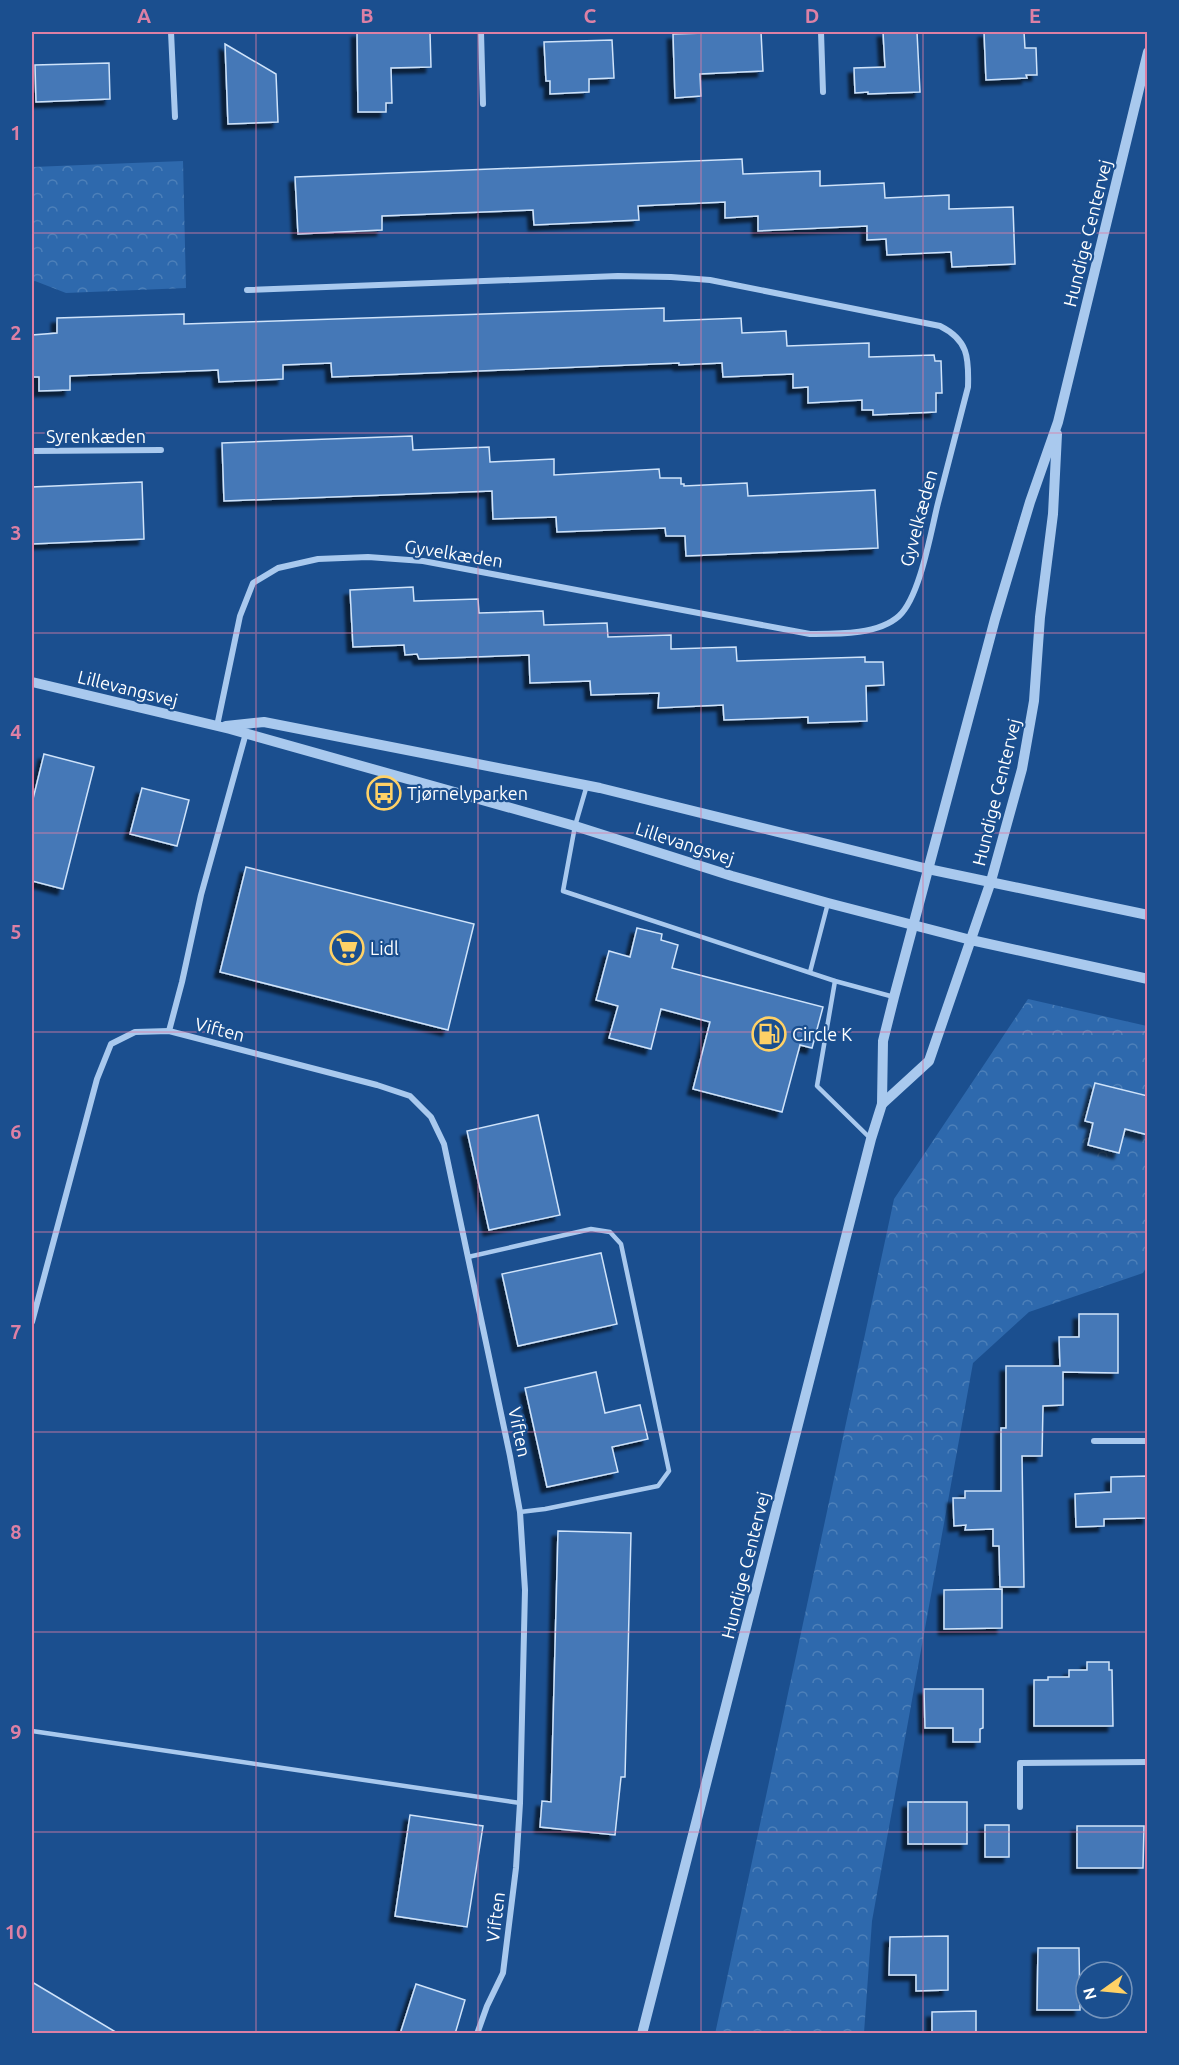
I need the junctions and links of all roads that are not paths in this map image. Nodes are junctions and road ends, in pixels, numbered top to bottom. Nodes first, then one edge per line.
1 (171, 32) edge
2 (481, 32) edge
3 (821, 32) edge
4 (1148, 52) edge
5 (823, 92) dead end
6 (483, 104) dead end
7 (175, 117) dead end
8 (247, 290) dead end
9 (1058, 422) junction
10 (161, 450) dead end
11 (32, 451) edge
12 (32, 682) edge
13 (217, 726) junction
14 (248, 729) junction
15 (587, 785) junction
16 (575, 826) junction
17 (928, 869) junction
18 (991, 881) junction
19 (828, 903) junction
20 (1148, 915) edge
21 (913, 924) junction
22 (971, 940) junction
23 (810, 972) junction
24 (1148, 979) edge
25 (836, 981) junction
26 (894, 997) junction
27 (169, 1031) junction
28 (882, 1104) junction
29 (872, 1139) junction
30 (468, 1257) junction
31 (32, 1322) edge
32 (1094, 1441) dead end
33 (1148, 1441) edge
34 (520, 1512) junction
35 (32, 1731) edge
36 (1148, 1762) edge
37 (520, 1803) junction
38 (1020, 1807) dead end
39 (477, 2034) edge
40 (642, 2034) edge

1 - 7 street
2 - 6 street
3 - 5 street
4 - 9 street, Hundige Centervej
8 - 13 street, Gyvelkæden
9 - 17 street, Hundige Centervej
9 - 18 street, Hundige Centervej
10 - 11 street, Syrenkæden
12 - 13 street, Lillevangsvej
13 - 14 street, Lillevangsvej
14 - 15 street, Lillevangsvej
14 - 16 street, Lillevangsvej
14 - 27 street, Viften
15 - 16 lane
15 - 17 street, Lillevangsvej
16 - 19 street, Lillevangsvej
16 - 23 lane
17 - 18 street, Lillevangsvej
17 - 21 street, Hundige Centervej
18 - 20 street, Lillevangsvej
18 - 22 street, Hundige Centervej
19 - 21 street, Lillevangsvej
19 - 23 lane
21 - 22 street, Lillevangsvej
21 - 26 street, Hundige Centervej
22 - 24 street, Lillevangsvej
22 - 28 street, Hundige Centervej
23 - 25 lane
25 - 26 lane
25 - 29 lane
26 - 28 street, Hundige Centervej
27 - 30 street, Viften
27 - 31 street, Viften
28 - 29 street, Hundige Centervej
29 - 40 street, Hundige Centervej
30 - 34 street, Viften
30 - 34 lane
32 - 33 street
34 - 37 street, Viften
35 - 37 lane
36 - 38 street
37 - 39 street, Viften

